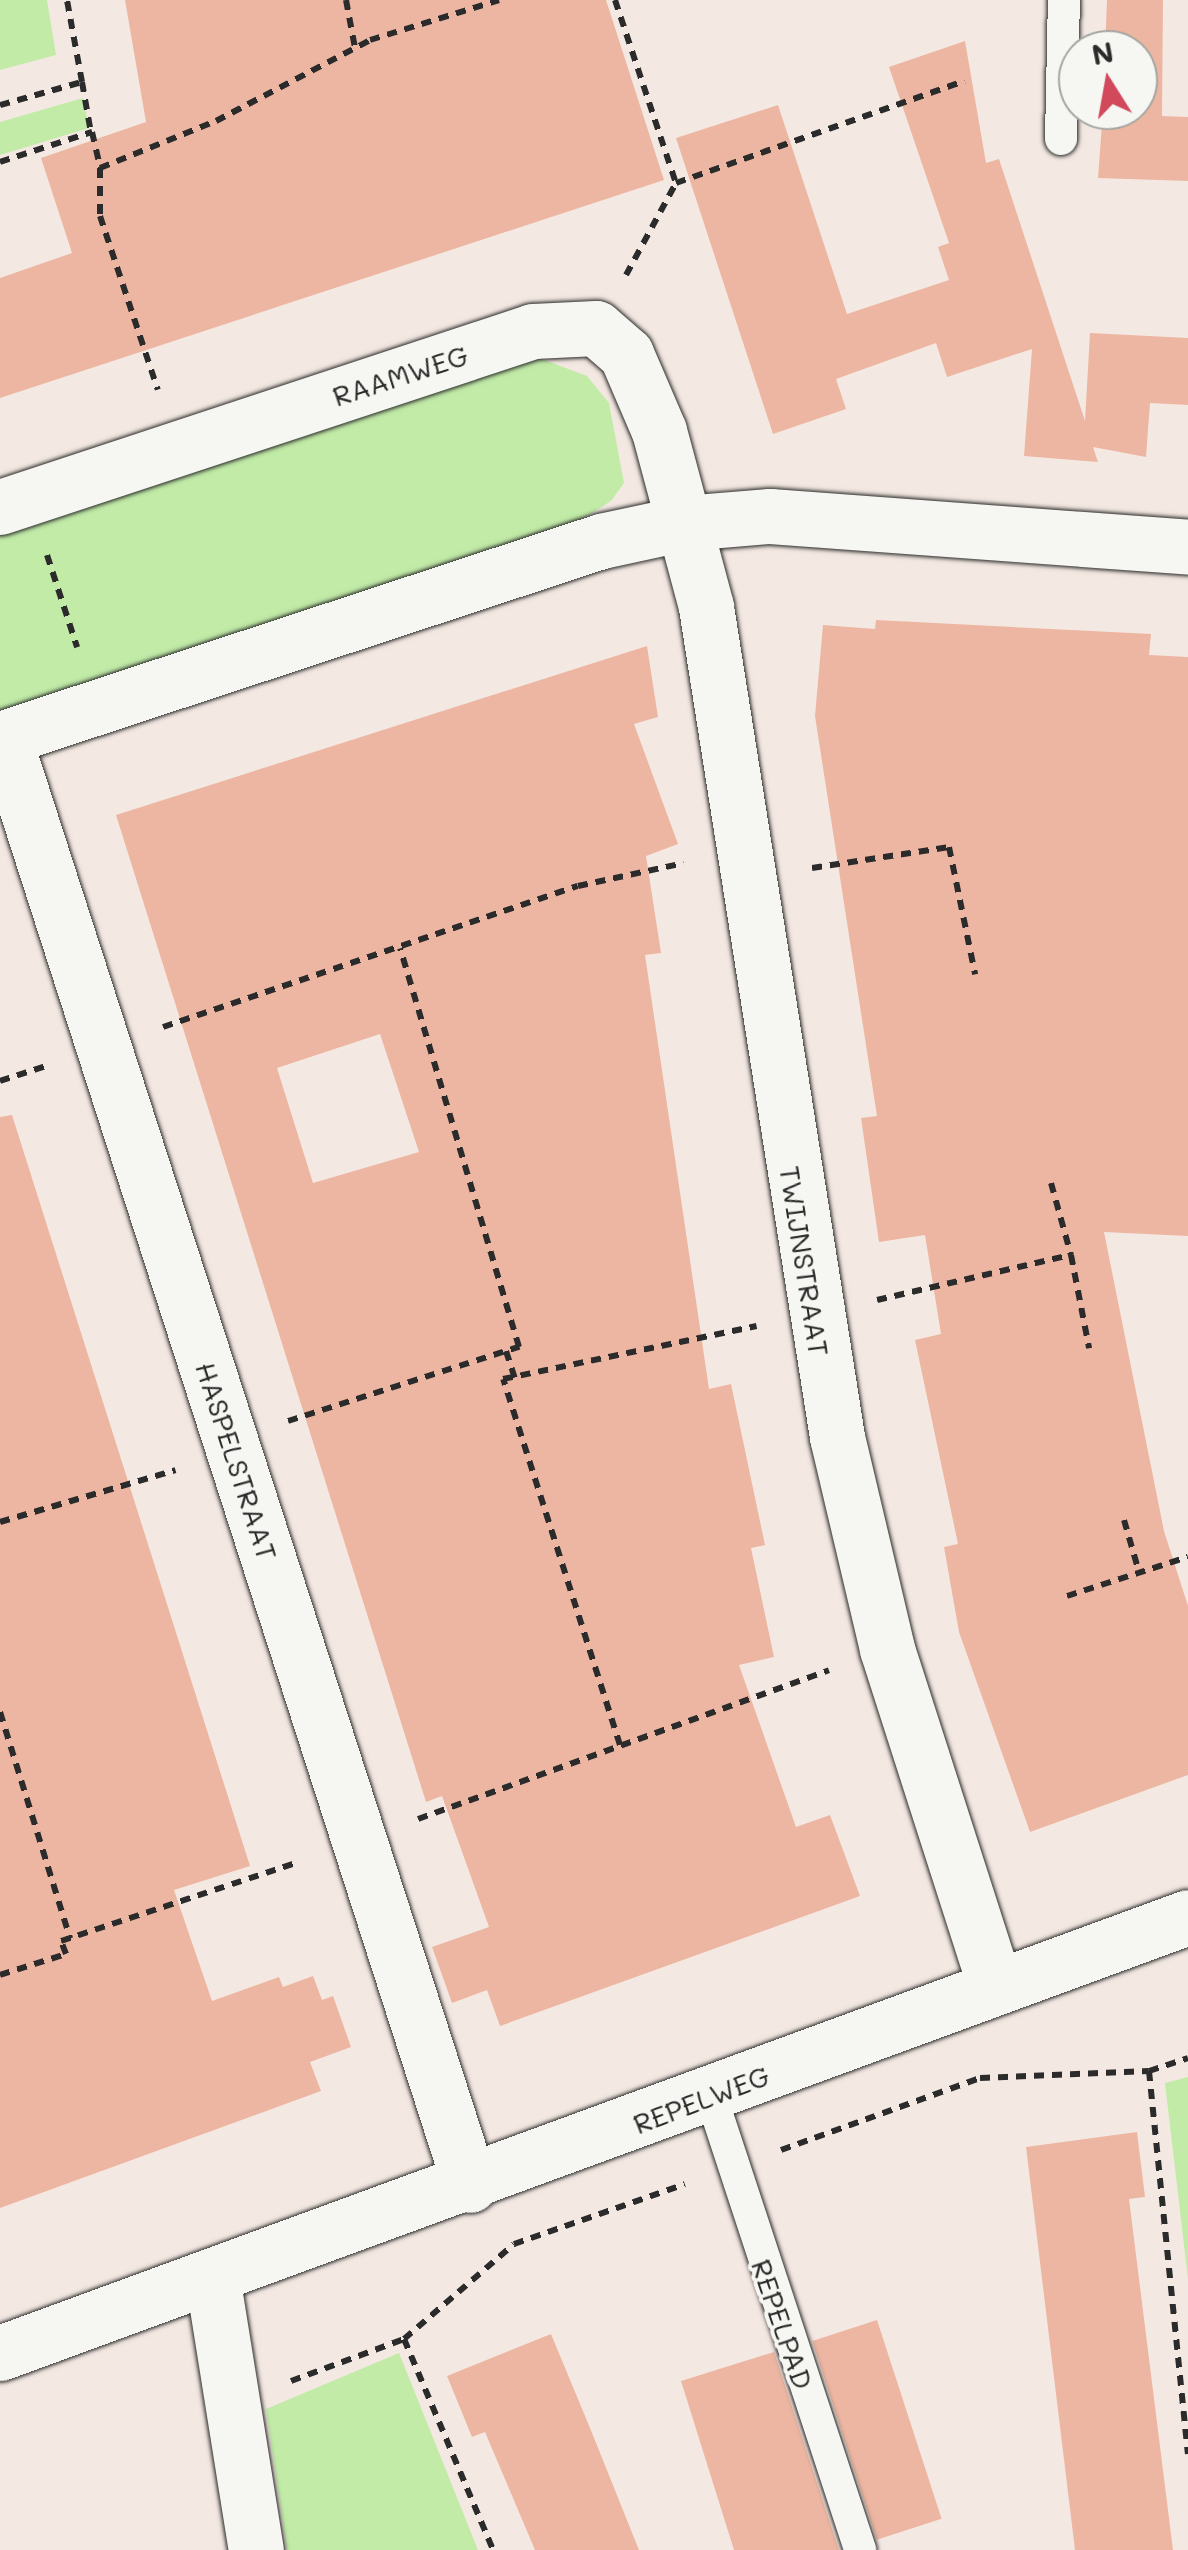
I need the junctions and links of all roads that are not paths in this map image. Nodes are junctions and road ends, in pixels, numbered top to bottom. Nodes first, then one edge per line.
1 (1064, 0) edge
2 (1061, 139) dead end
3 (14, 502) edge
4 (684, 523) junction
5 (1188, 547) edge
6 (2, 738) edge
7 (1188, 1917) edge
8 (995, 1985) junction
9 (711, 2096) junction
10 (470, 2185) junction
11 (212, 2276) junction
12 (0, 2353) edge
13 (256, 2550) edge
14 (860, 2550) edge

1 - 2 lane
3 - 4 street, RAAMWEG
4 - 5 street
4 - 6 street
4 - 8 street, TWIJNSTRAAT
6 - 10 street, HASPELSTRAAT
7 - 8 street, REPELWEG
8 - 9 street, REPELWEG
9 - 10 street, REPELWEG
9 - 14 lane, REPELPAD
10 - 11 street, REPELWEG
11 - 12 street, REPELWEG
11 - 13 street

